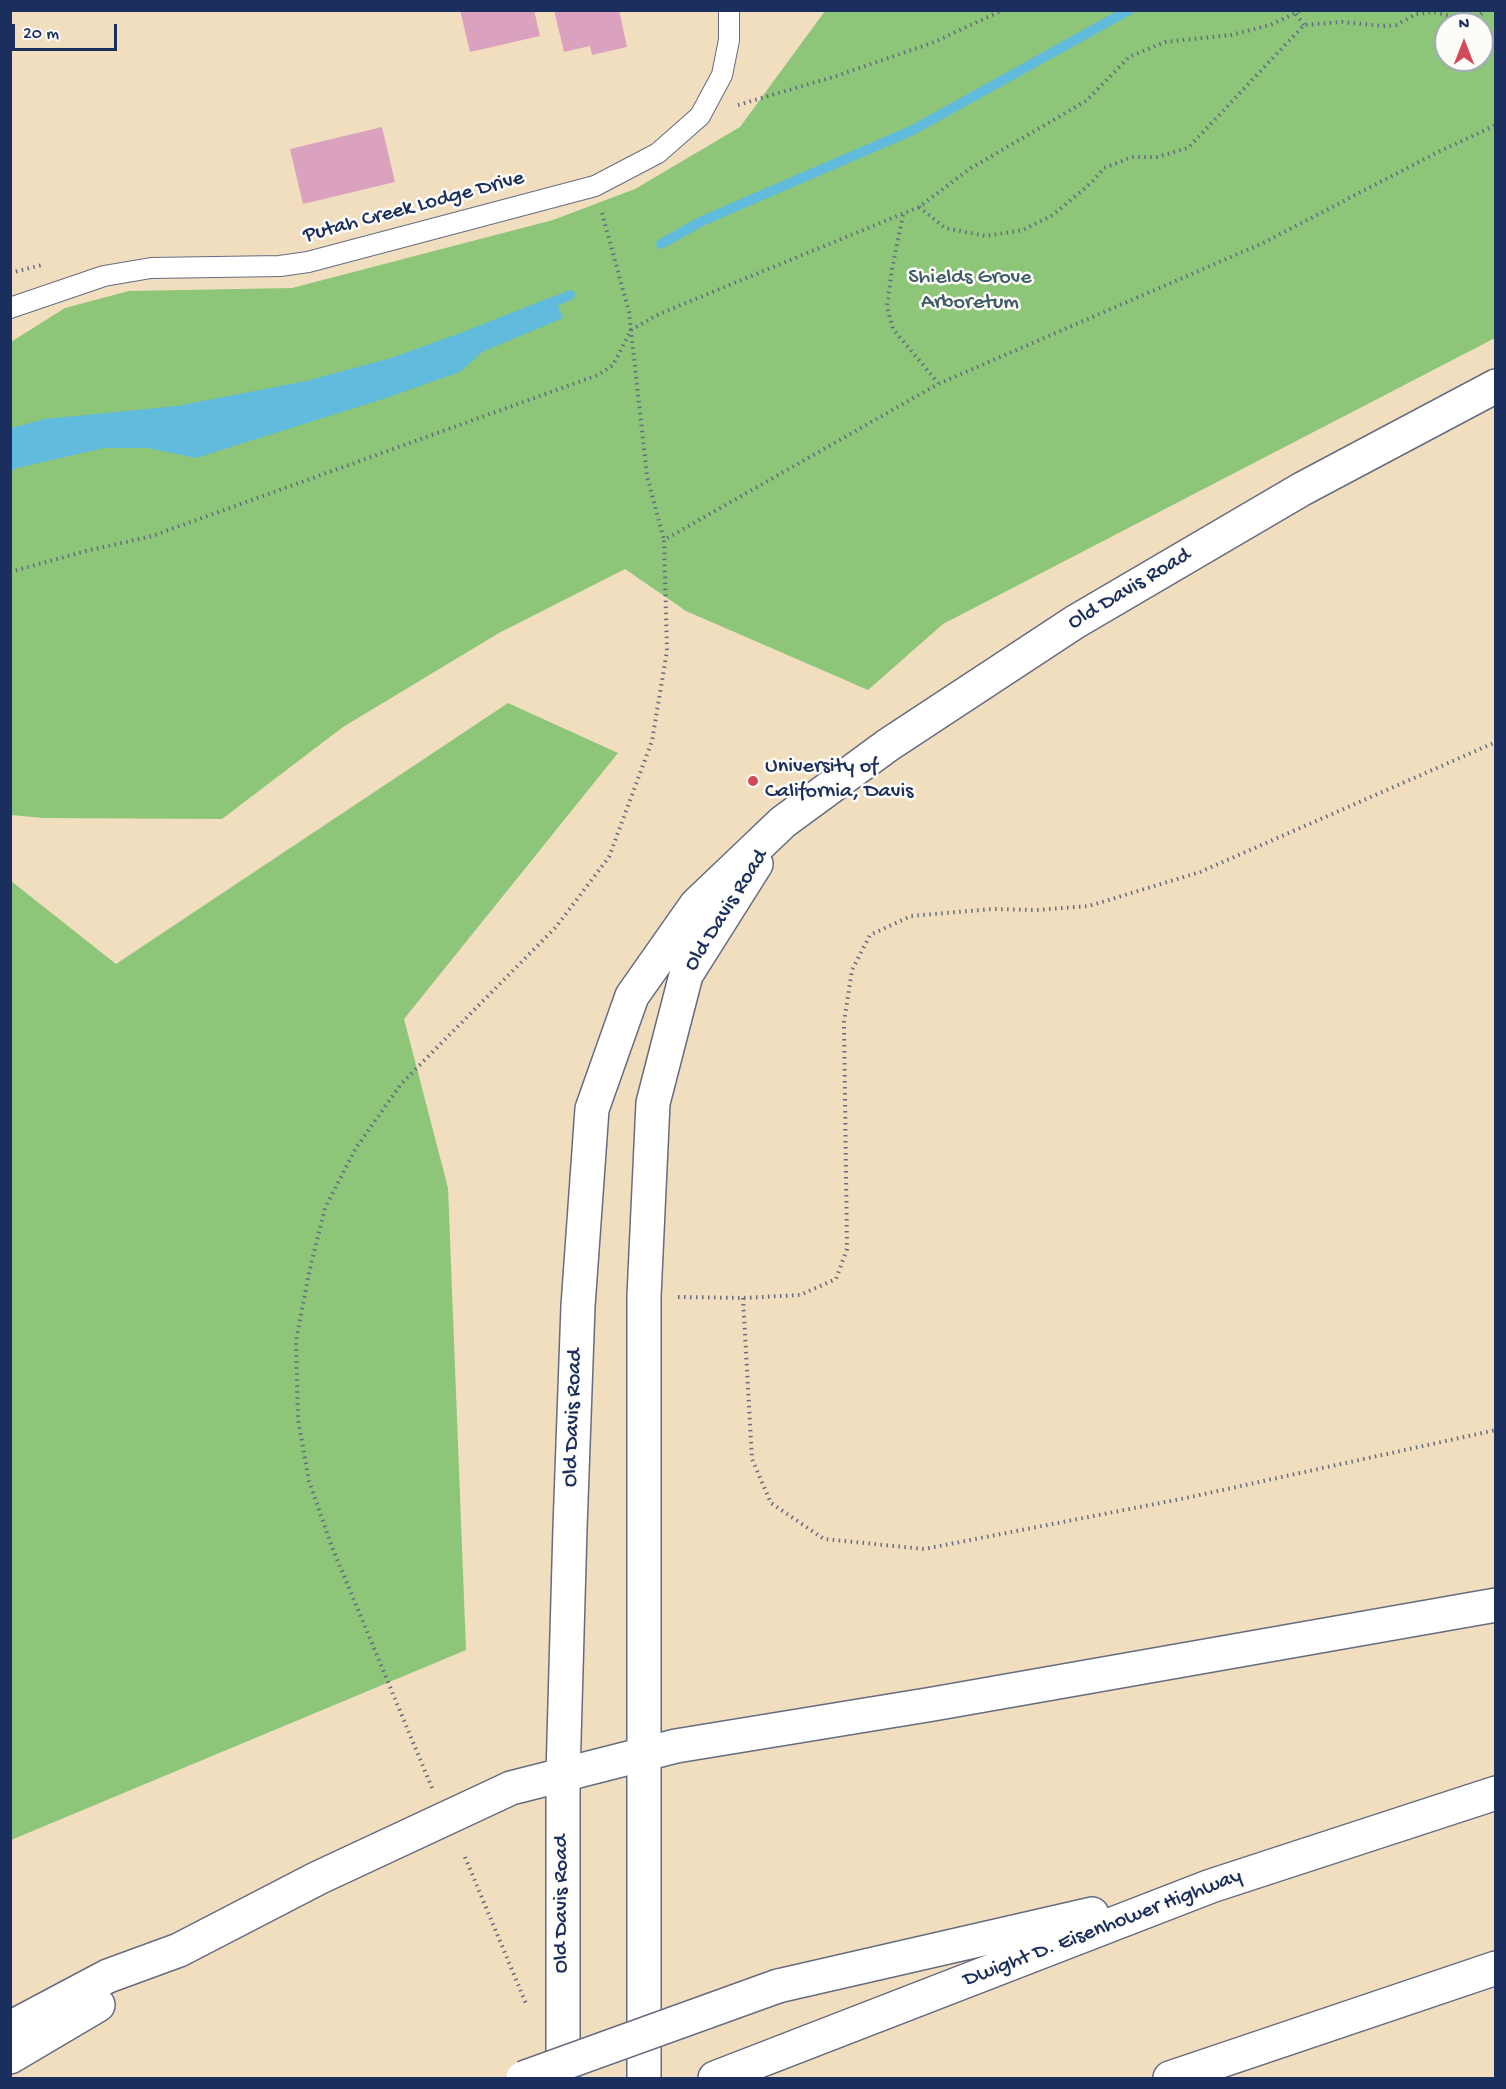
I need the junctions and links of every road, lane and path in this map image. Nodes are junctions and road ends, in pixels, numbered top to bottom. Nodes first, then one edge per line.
1 (729, 10) edge
2 (1003, 10) edge
3 (1302, 10) edge
4 (1485, 10) edge
5 (1296, 14) junction
6 (1304, 25) junction
7 (700, 116) junction
8 (1496, 125) edge
9 (919, 207) junction
10 (601, 208) dead end
11 (903, 214) junction
12 (10, 308) edge
13 (631, 330) junction
14 (938, 384) junction
15 (1496, 386) edge
16 (664, 540) junction
17 (10, 572) edge
18 (1496, 742) edge
19 (783, 822) junction
20 (644, 1296) junction
21 (743, 1298) junction
22 (1496, 1430) edge
23 (1496, 1605) edge
24 (645, 1754) junction
25 (563, 1775) junction
26 (432, 1788) dead end
27 (1496, 1793) edge
28 (465, 1857) dead end
29 (1211, 1886) junction
30 (179, 1950) junction
31 (1496, 1968) edge
32 (526, 2017) dead end
33 (10, 2028) edge
34 (10, 2057) edge
35 (523, 2079) edge
36 (563, 2079) edge
37 (644, 2079) edge
38 (715, 2079) edge
39 (1170, 2079) edge

1 - 7 lane, Putah Creek Lodge Drive
2 - 7 path
3 - 5 path
4 - 6 path
5 - 6 path
5 - 9 path
6 - 9 path
7 - 12 lane, Putah Creek Lodge Drive
8 - 14 path
9 - 11 path
10 - 13 path
11 - 13 path
11 - 14 path
13 - 16 path
13 - 17 path
14 - 16 path
15 - 19 main road, Old Davis Road
16 - 26 path
18 - 21 path
19 - 20 main road, Old Davis Road
19 - 25 main road, Old Davis Road
20 - 21 path
20 - 24 main road, Old Davis Road
21 - 22 path
23 - 24 main road
24 - 25 main road
24 - 37 main road, Old Davis Road
25 - 30 main road
25 - 36 main road, Old Davis Road
27 - 29 main road, Dwight D. Eisenhower Highway
28 - 32 path
29 - 35 main road, bridge
29 - 38 main road, Dwight D. Eisenhower Highway
30 - 33 main road
30 - 34 main road
31 - 39 main road

